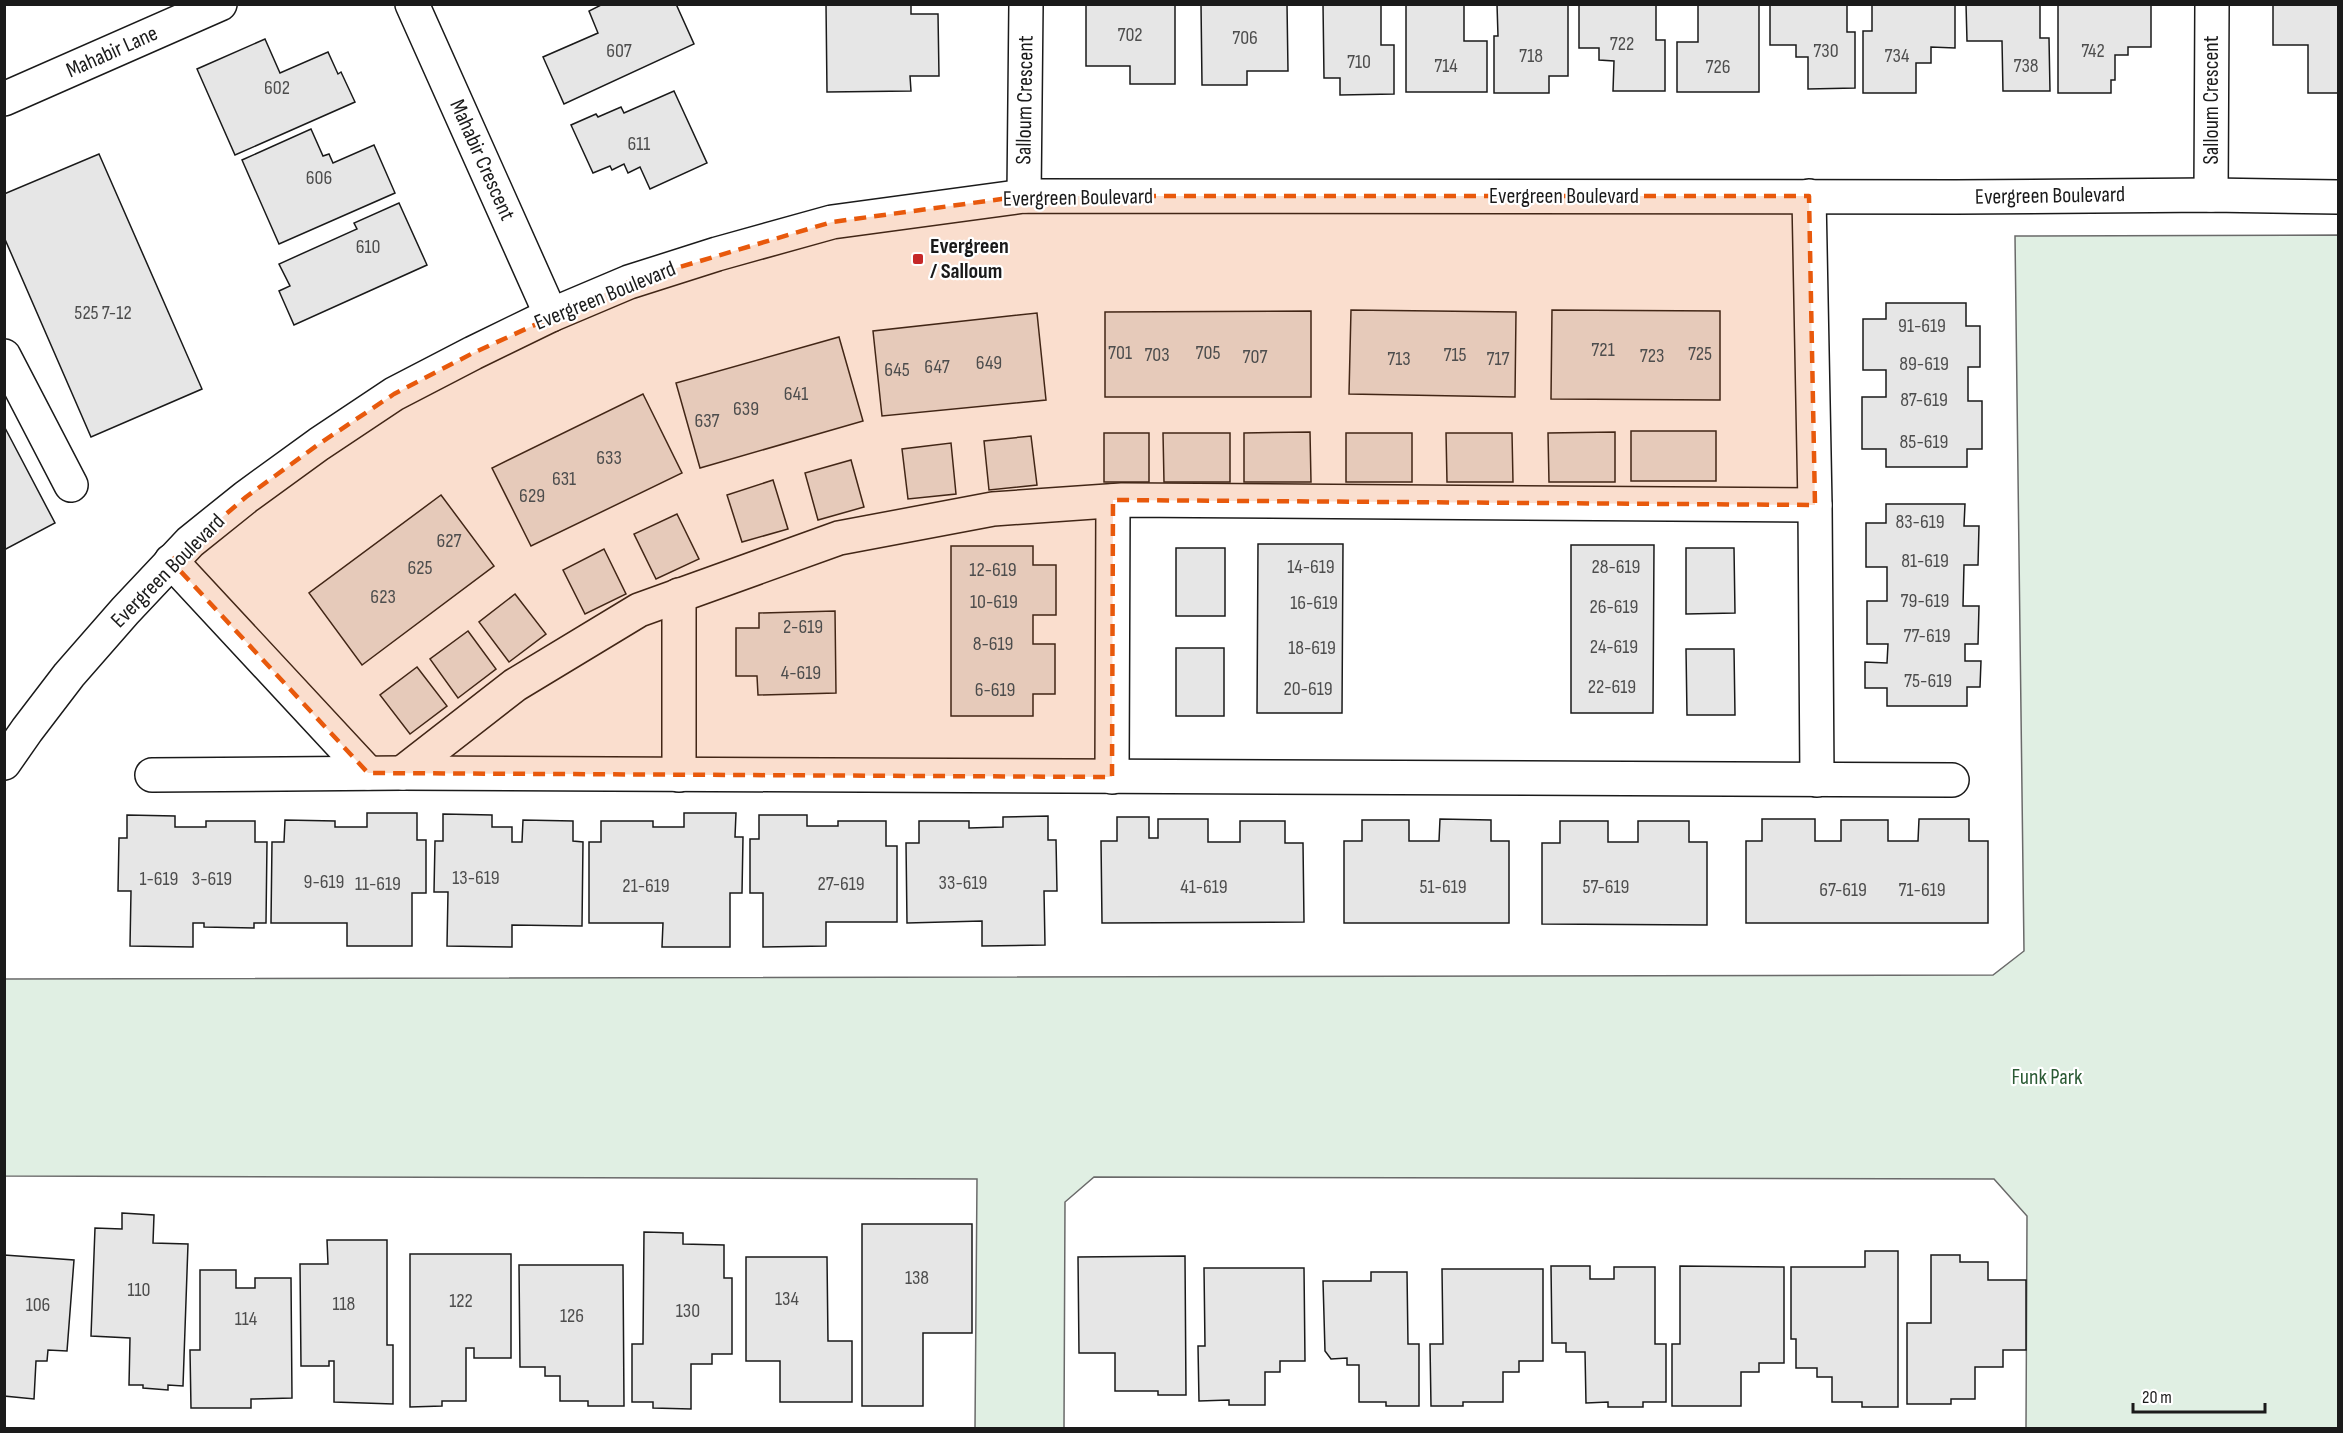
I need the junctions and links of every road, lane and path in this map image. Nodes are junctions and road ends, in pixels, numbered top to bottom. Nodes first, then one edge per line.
1 (220, 4) edge
2 (412, 4) edge
3 (1026, 4) edge
4 (2212, 4) edge
5 (4, 99) edge
6 (2211, 195) junction
7 (1024, 196) junction
8 (1809, 196) junction
9 (2338, 197) edge
10 (551, 315) junction
11 (8, 370) edge
12 (71, 485) dead end
13 (1113, 501) junction
14 (1815, 505) junction
15 (171, 561) junction
16 (679, 595) junction
17 (4, 764) edge
18 (368, 773) junction
19 (402, 773) junction
20 (152, 775) dead end
21 (679, 775) junction
22 (1112, 777) junction
23 (1817, 780) junction
24 (1952, 780) dead end

1 - 5 street, Mahabir Lane
2 - 10 street, Mahabir Crescent
3 - 7 street, Salloum Crescent
4 - 6 street, Salloum Crescent
6 - 8 street, Evergreen Boulevard
6 - 9 street, Evergreen Boulevard
7 - 8 street, Evergreen Boulevard
7 - 10 street, Evergreen Boulevard
8 - 14 street
10 - 15 street, Evergreen Boulevard
11 - 12 street
13 - 14 street
13 - 16 street
13 - 22 street
14 - 23 street
15 - 17 street, Evergreen Boulevard
15 - 18 street
16 - 19 street
16 - 21 street
18 - 19 street
18 - 20 street
19 - 21 street
21 - 22 street
22 - 23 street
23 - 24 street

